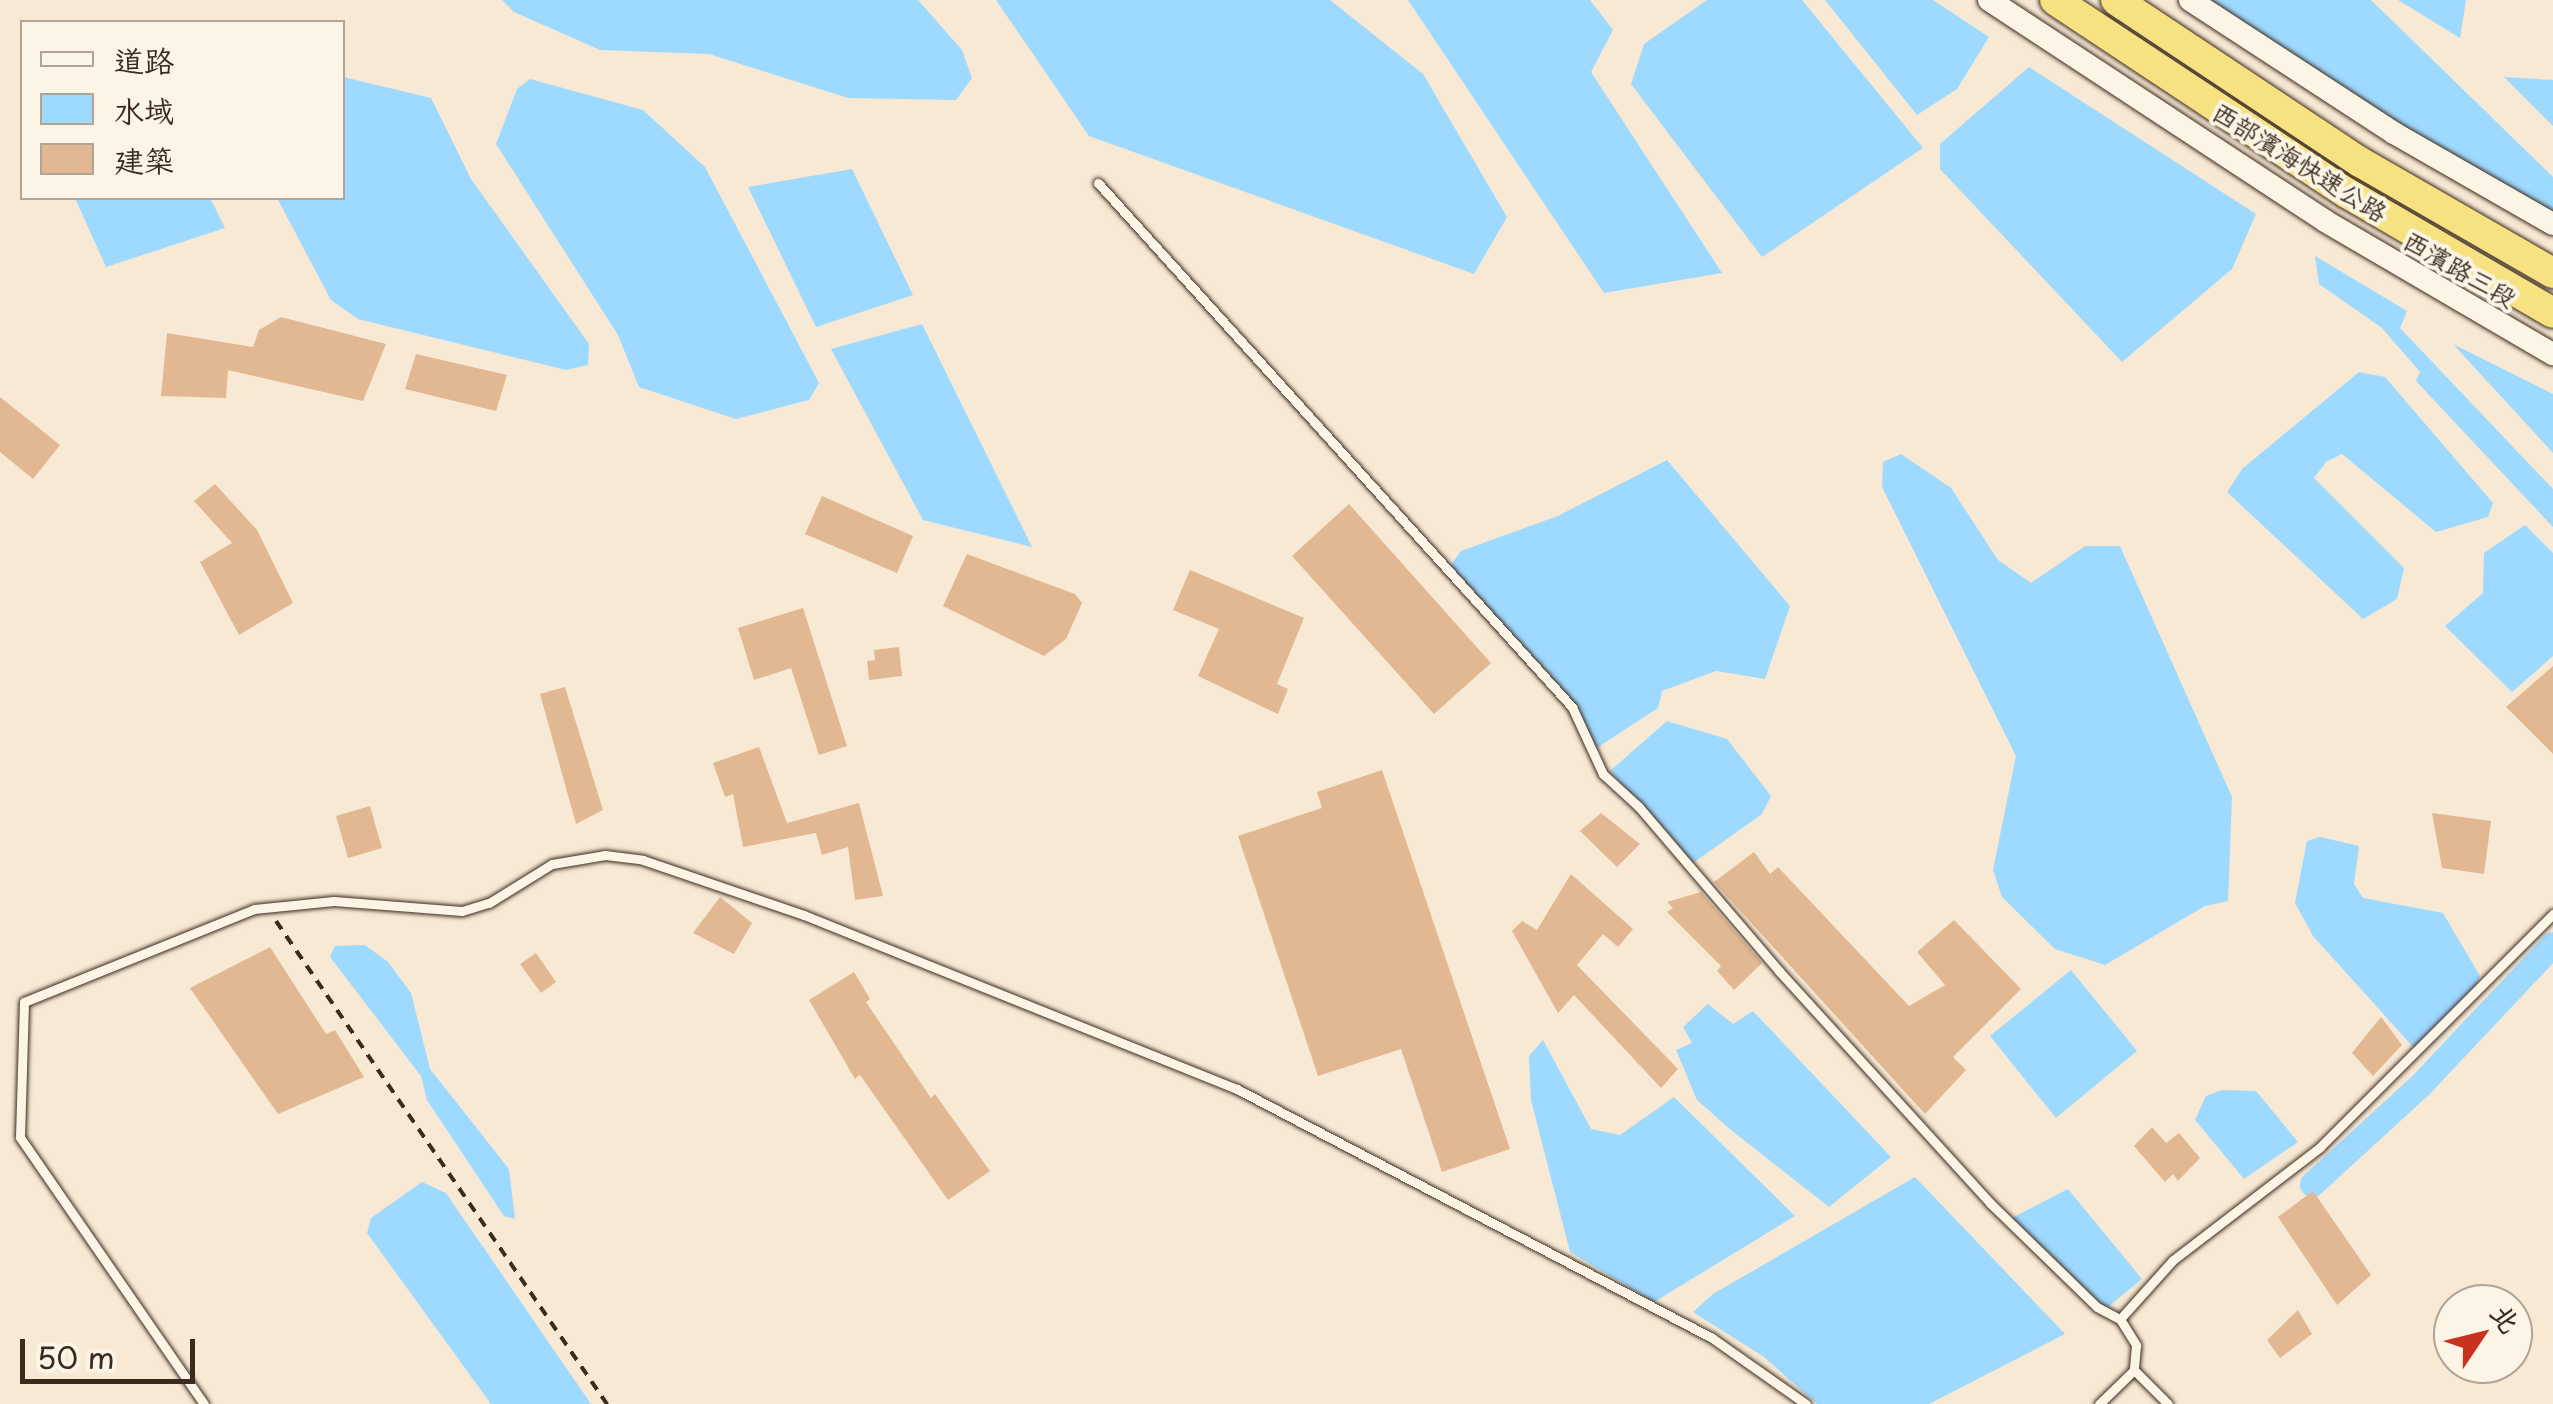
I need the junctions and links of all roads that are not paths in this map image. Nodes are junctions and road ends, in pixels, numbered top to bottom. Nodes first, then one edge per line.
1 (1989, 0) edge
2 (2054, 0) edge
3 (2116, 0) edge
4 (2190, 0) edge
5 (1098, 183) dead end
6 (2553, 224) edge
7 (2553, 273) edge
8 (2553, 313) edge
9 (2553, 354) edge
10 (2553, 914) edge
11 (2120, 1319) junction
12 (2134, 1370) junction
13 (204, 1404) edge
14 (1806, 1404) edge
15 (2099, 1404) edge
16 (2168, 1404) edge

1 - 9 street, 西濱路三段
2 - 8 highway, 西部濱海快速公路
3 - 7 highway, 西部濱海快速公路
4 - 6 street
5 - 11 lane
10 - 11 lane
11 - 12 lane
12 - 15 lane
12 - 16 lane
13 - 14 lane

